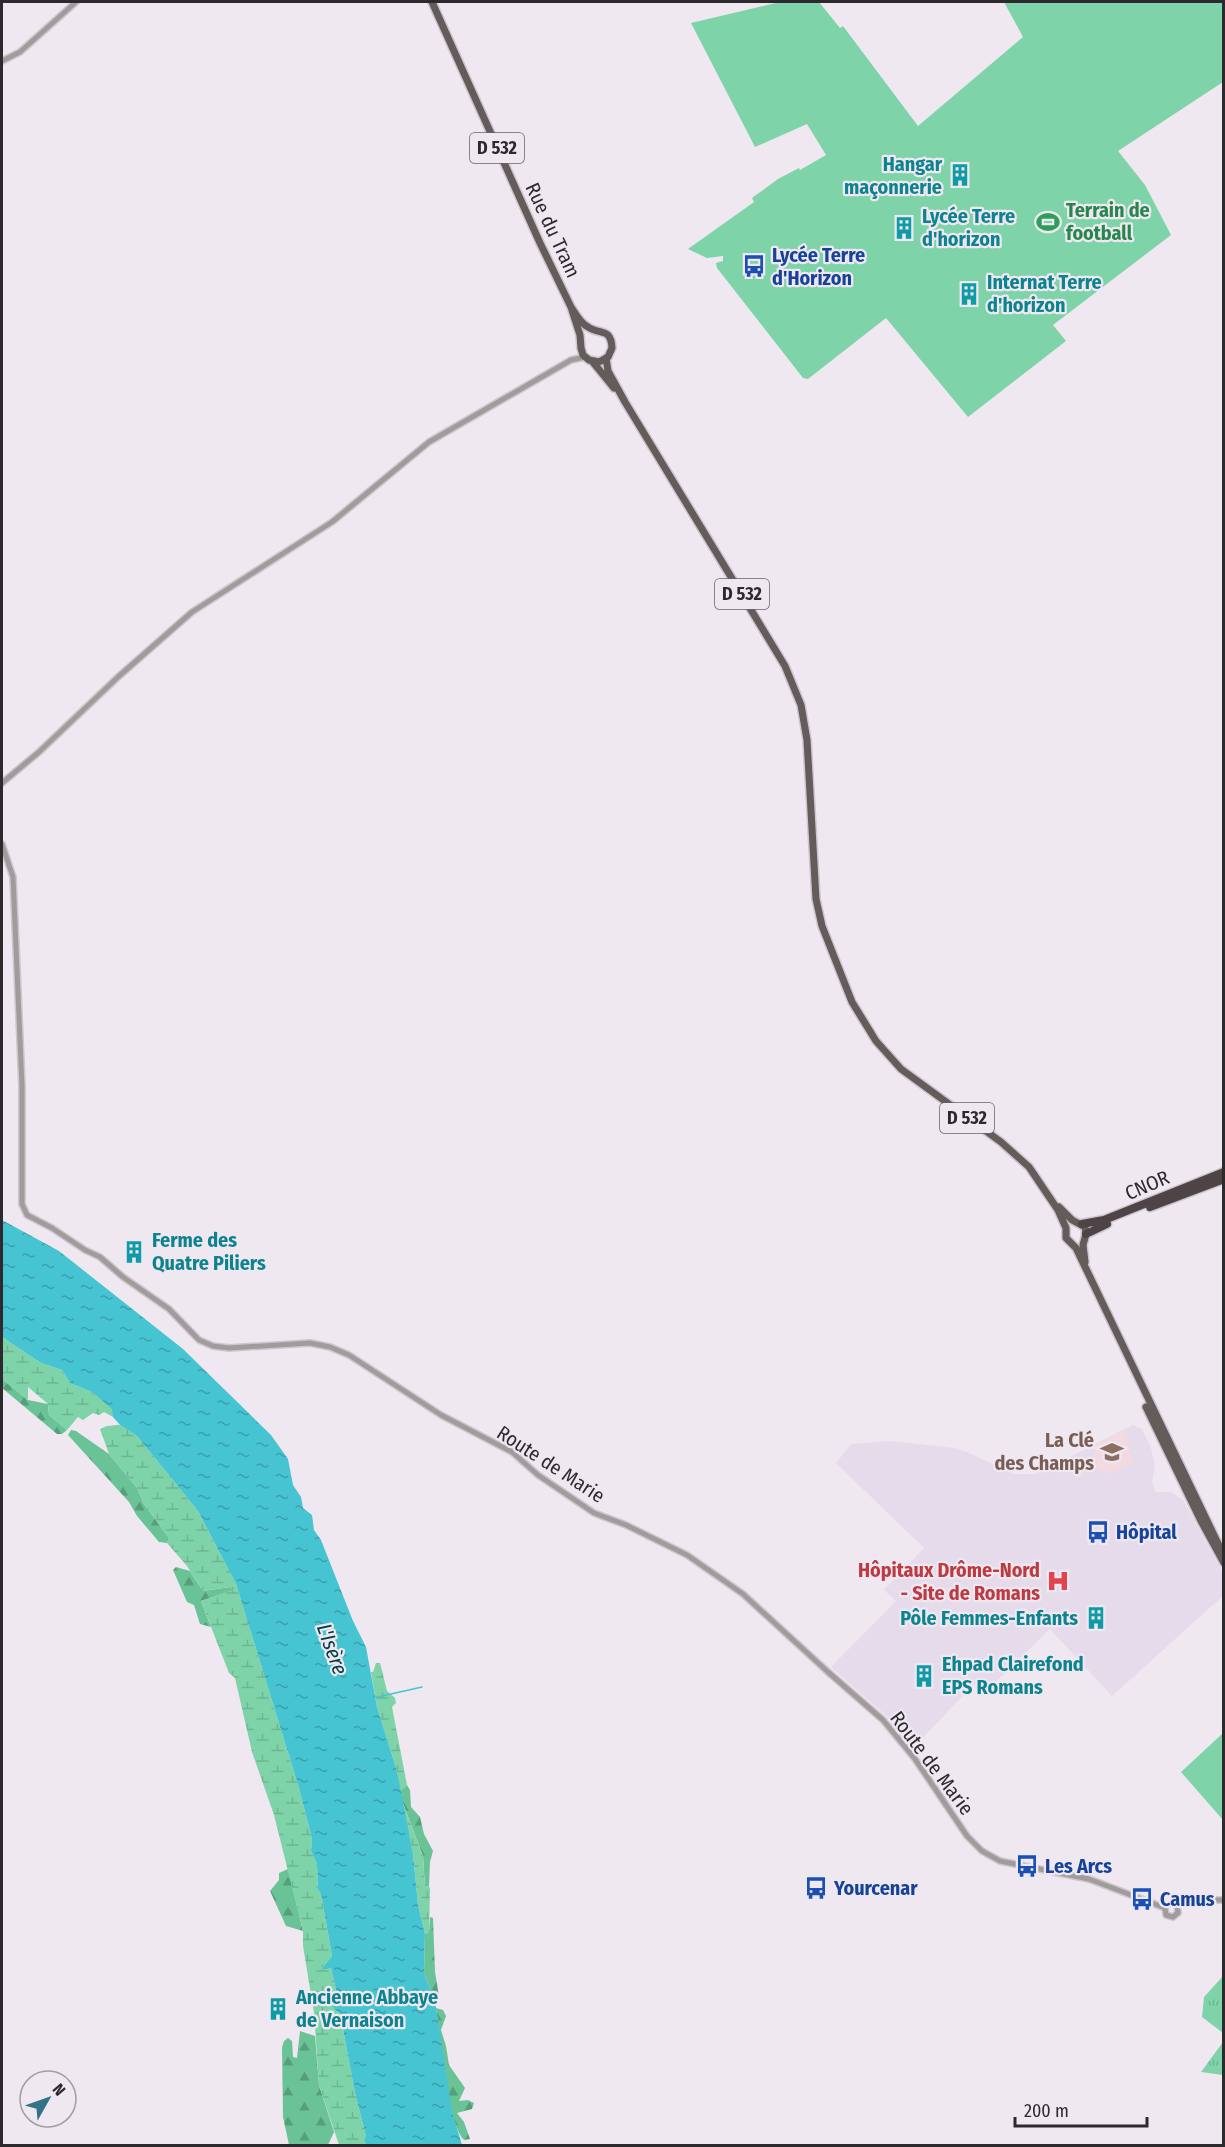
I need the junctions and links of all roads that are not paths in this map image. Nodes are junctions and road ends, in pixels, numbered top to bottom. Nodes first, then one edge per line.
1 (76, 2) edge
2 (432, 2) edge
3 (2, 61) edge
4 (568, 301) junction
5 (594, 330) junction
6 (581, 344) junction
7 (606, 358) junction
8 (588, 359) junction
9 (570, 360) junction
10 (625, 402) junction
11 (2, 783) edge
12 (2, 844) edge
13 (1224, 1172) edge
14 (1224, 1179) edge
15 (1053, 1200) junction
16 (1079, 1223) junction
17 (1066, 1228) junction
18 (1085, 1238) junction
19 (1073, 1244) junction
20 (1087, 1274) junction
21 (1128, 1359) junction
22 (1224, 1556) edge
23 (1224, 1563) edge
24 (1224, 1900) edge
25 (1177, 1905) junction
26 (1165, 1908) junction

1 - 3 street
2 - 4 main road, Rue du Tram / D 532
4 - 5 main road, D 532
4 - 6 main road, D 532
5 - 6 main road
5 - 7 main road
6 - 8 main road
6 - 9 street
7 - 8 main road
7 - 10 main road, D 532
8 - 9 street
8 - 10 main road, D 532
9 - 11 street
10 - 15 main road, D 532
12 - 26 street, Route de Marie
13 - 16 highway, CNOR
14 - 18 highway, CNOR
15 - 16 main road, D 532
15 - 17 main road, D 532
16 - 17 main road
16 - 18 main road
17 - 19 main road
18 - 19 main road
18 - 20 main road
19 - 20 main road
20 - 21 main road
21 - 22 main road
21 - 23 main road
24 - 25 street
25 - 26 street
25 - 26 street

